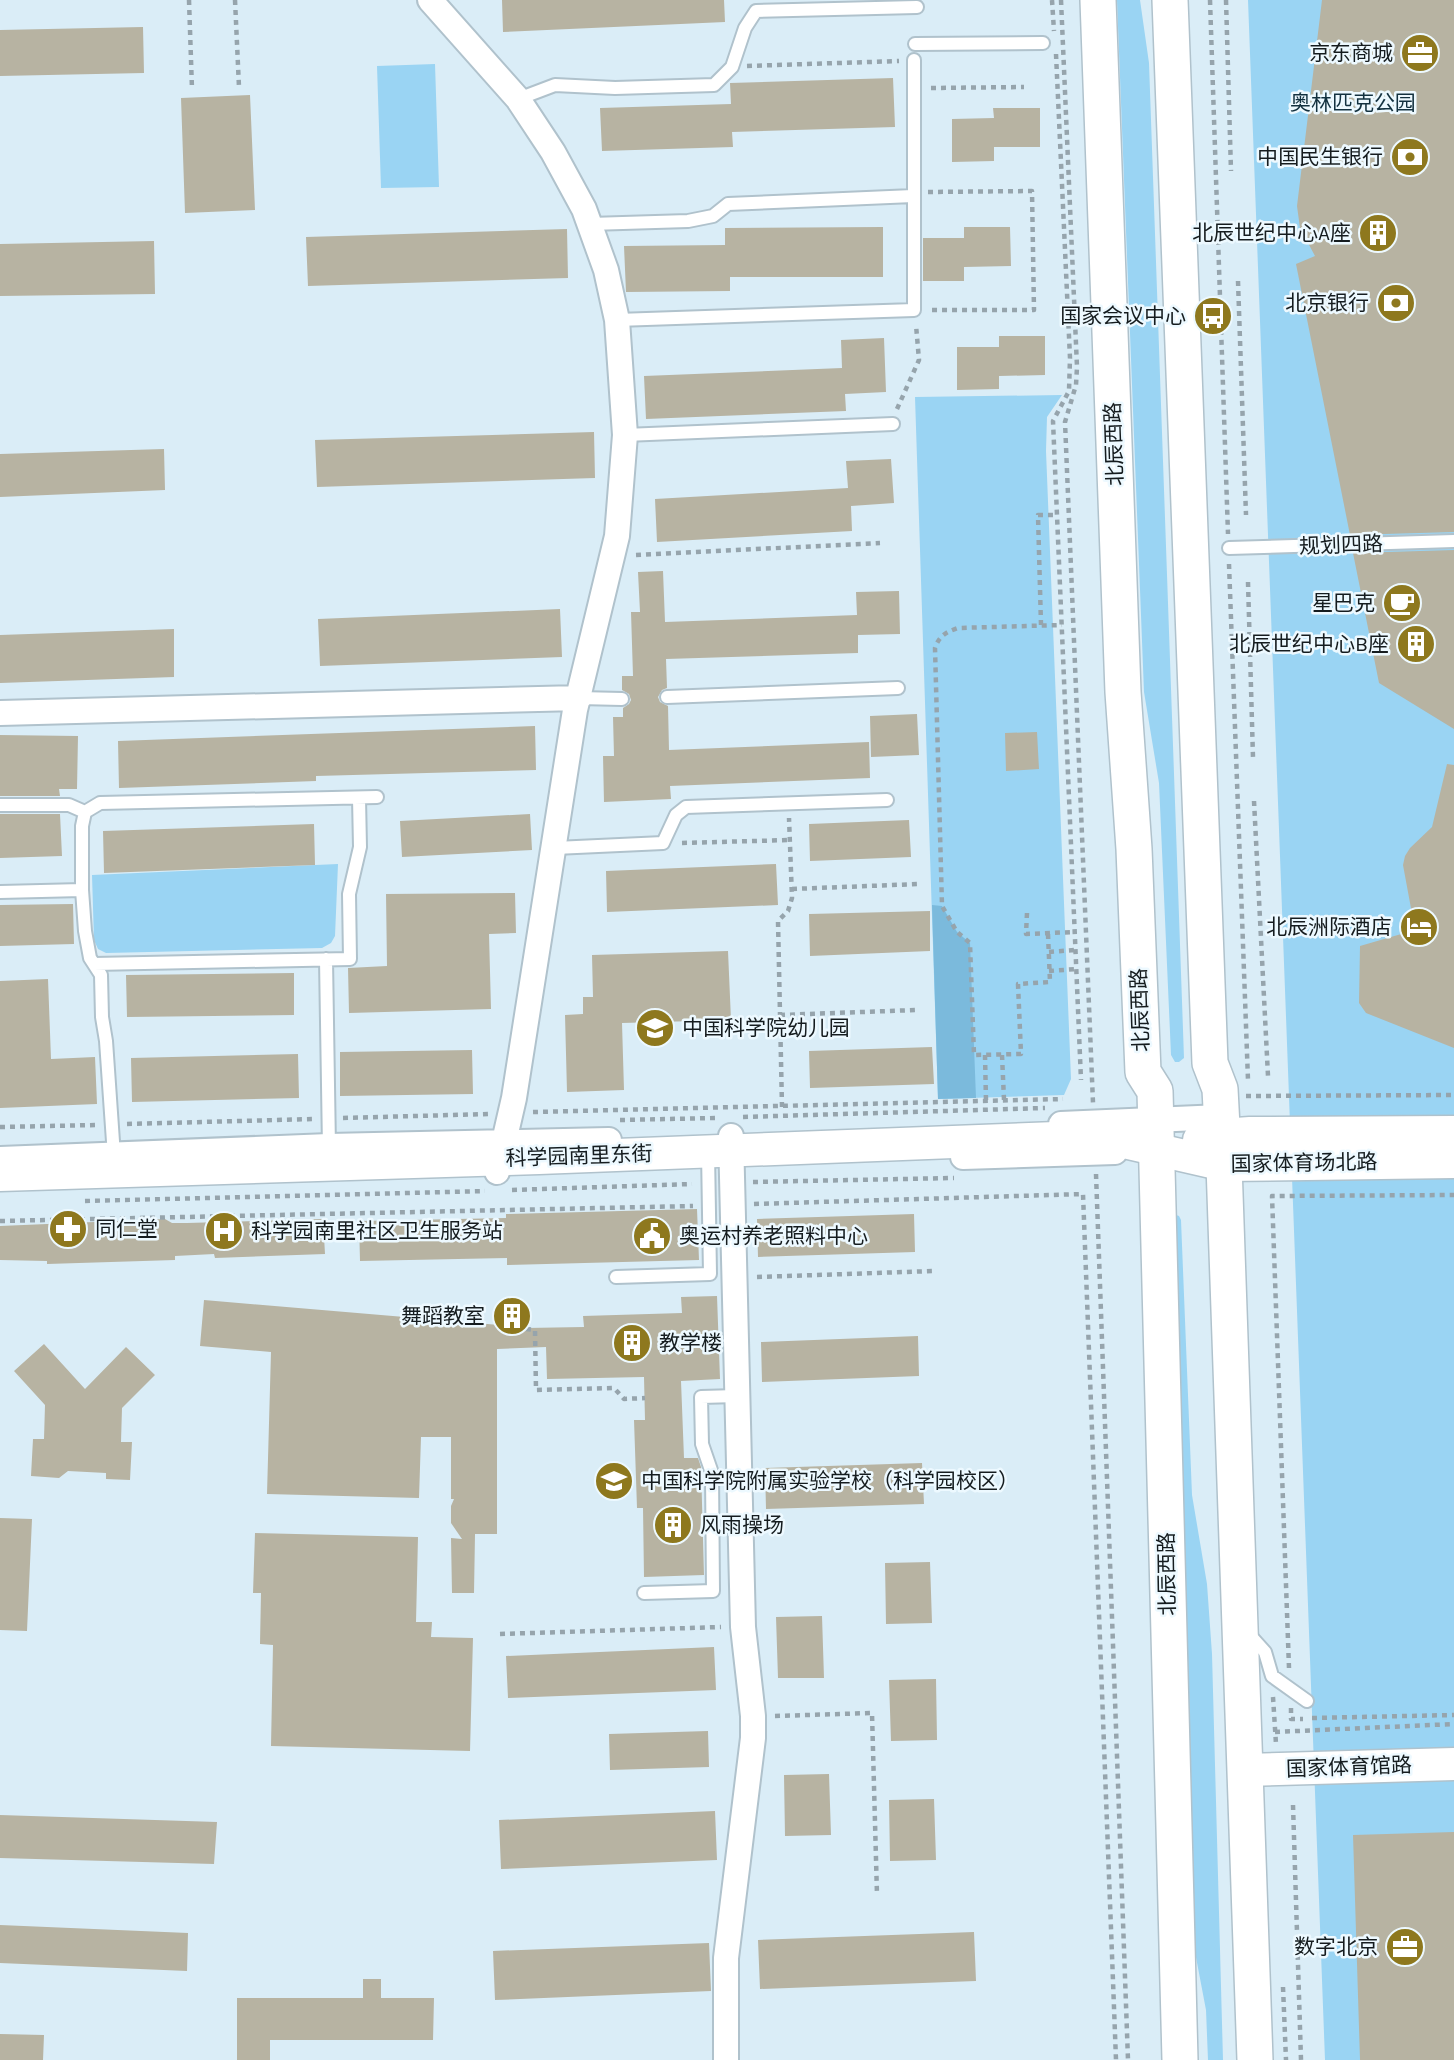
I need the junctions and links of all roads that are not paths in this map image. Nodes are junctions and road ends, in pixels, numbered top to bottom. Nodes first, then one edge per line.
1 (429, 0) edge
2 (1098, 0) edge
3 (1170, 0) edge
4 (917, 7) dead end
5 (1049, 42) road end
6 (915, 44) dead end
7 (914, 60) road end
8 (518, 99) junction
9 (913, 194) junction
10 (590, 224) junction
11 (617, 320) junction
12 (893, 424) road end
13 (625, 435) junction
14 (1454, 541) edge
15 (1229, 548) road end
16 (898, 688) dead end
17 (667, 697) dead end
18 (579, 698) junction
19 (622, 699) dead end
20 (0, 713) edge
21 (359, 797) junction
22 (377, 797) dead end
23 (887, 800) dead end
24 (0, 805) edge
25 (85, 812) junction
26 (555, 848) junction
27 (82, 890) junction
28 (0, 892) edge
29 (326, 959) junction
30 (94, 964) junction
31 (1454, 1132) edge
32 (1156, 1134) junction
33 (1228, 1135) junction
34 (0, 1159) edge
35 (1454, 1162) edge
36 (329, 1163) junction
37 (725, 1165) junction
38 (114, 1170) junction
39 (499, 1171) junction
40 (0, 1175) edge
41 (0, 1189) edge
42 (616, 1277) dead end
43 (737, 1396) junction
44 (644, 1593) dead end
45 (1239, 1623) junction
46 (1307, 1701) dead end
47 (1454, 1764) edge
48 (1245, 1770) junction
49 (726, 2060) edge
50 (1180, 2060) edge
51 (1255, 2060) edge

1 - 8 street
2 - 32 main road, 北辰西路
3 - 33 main road
4 - 8 lane
5 - 6 lane
7 - 9 lane
8 - 10 street
9 - 10 lane
9 - 11 lane
10 - 11 street
11 - 13 street
12 - 13 lane
13 - 18 street
14 - 15 lane, 规划四路
16 - 17 lane
18 - 19 lane
18 - 20 street
18 - 26 street
21 - 22 lane
21 - 25 lane
21 - 29 lane
23 - 26 lane
24 - 25 lane
25 - 27 lane
26 - 39 street
27 - 28 lane
27 - 30 lane
29 - 30 lane
29 - 36 lane
30 - 38 lane
31 - 33 street, 国家体育场北路
32 - 33 street
32 - 37 street, 科学园南里东街
32 - 50 main road, 北辰西路
33 - 35 street, 国家体育场北路
33 - 45 main road
34 - 38 street
36 - 38 street, 科学园南里东街
36 - 39 street, 科学园南里东街
37 - 39 street, 科学园南里东街
37 - 42 lane
37 - 43 street
38 - 40 street, 科学园南里东街
38 - 41 street
43 - 44 lane
43 - 49 street
45 - 46 lane
45 - 48 main road
47 - 48 street, 国家体育馆路
48 - 51 main road

